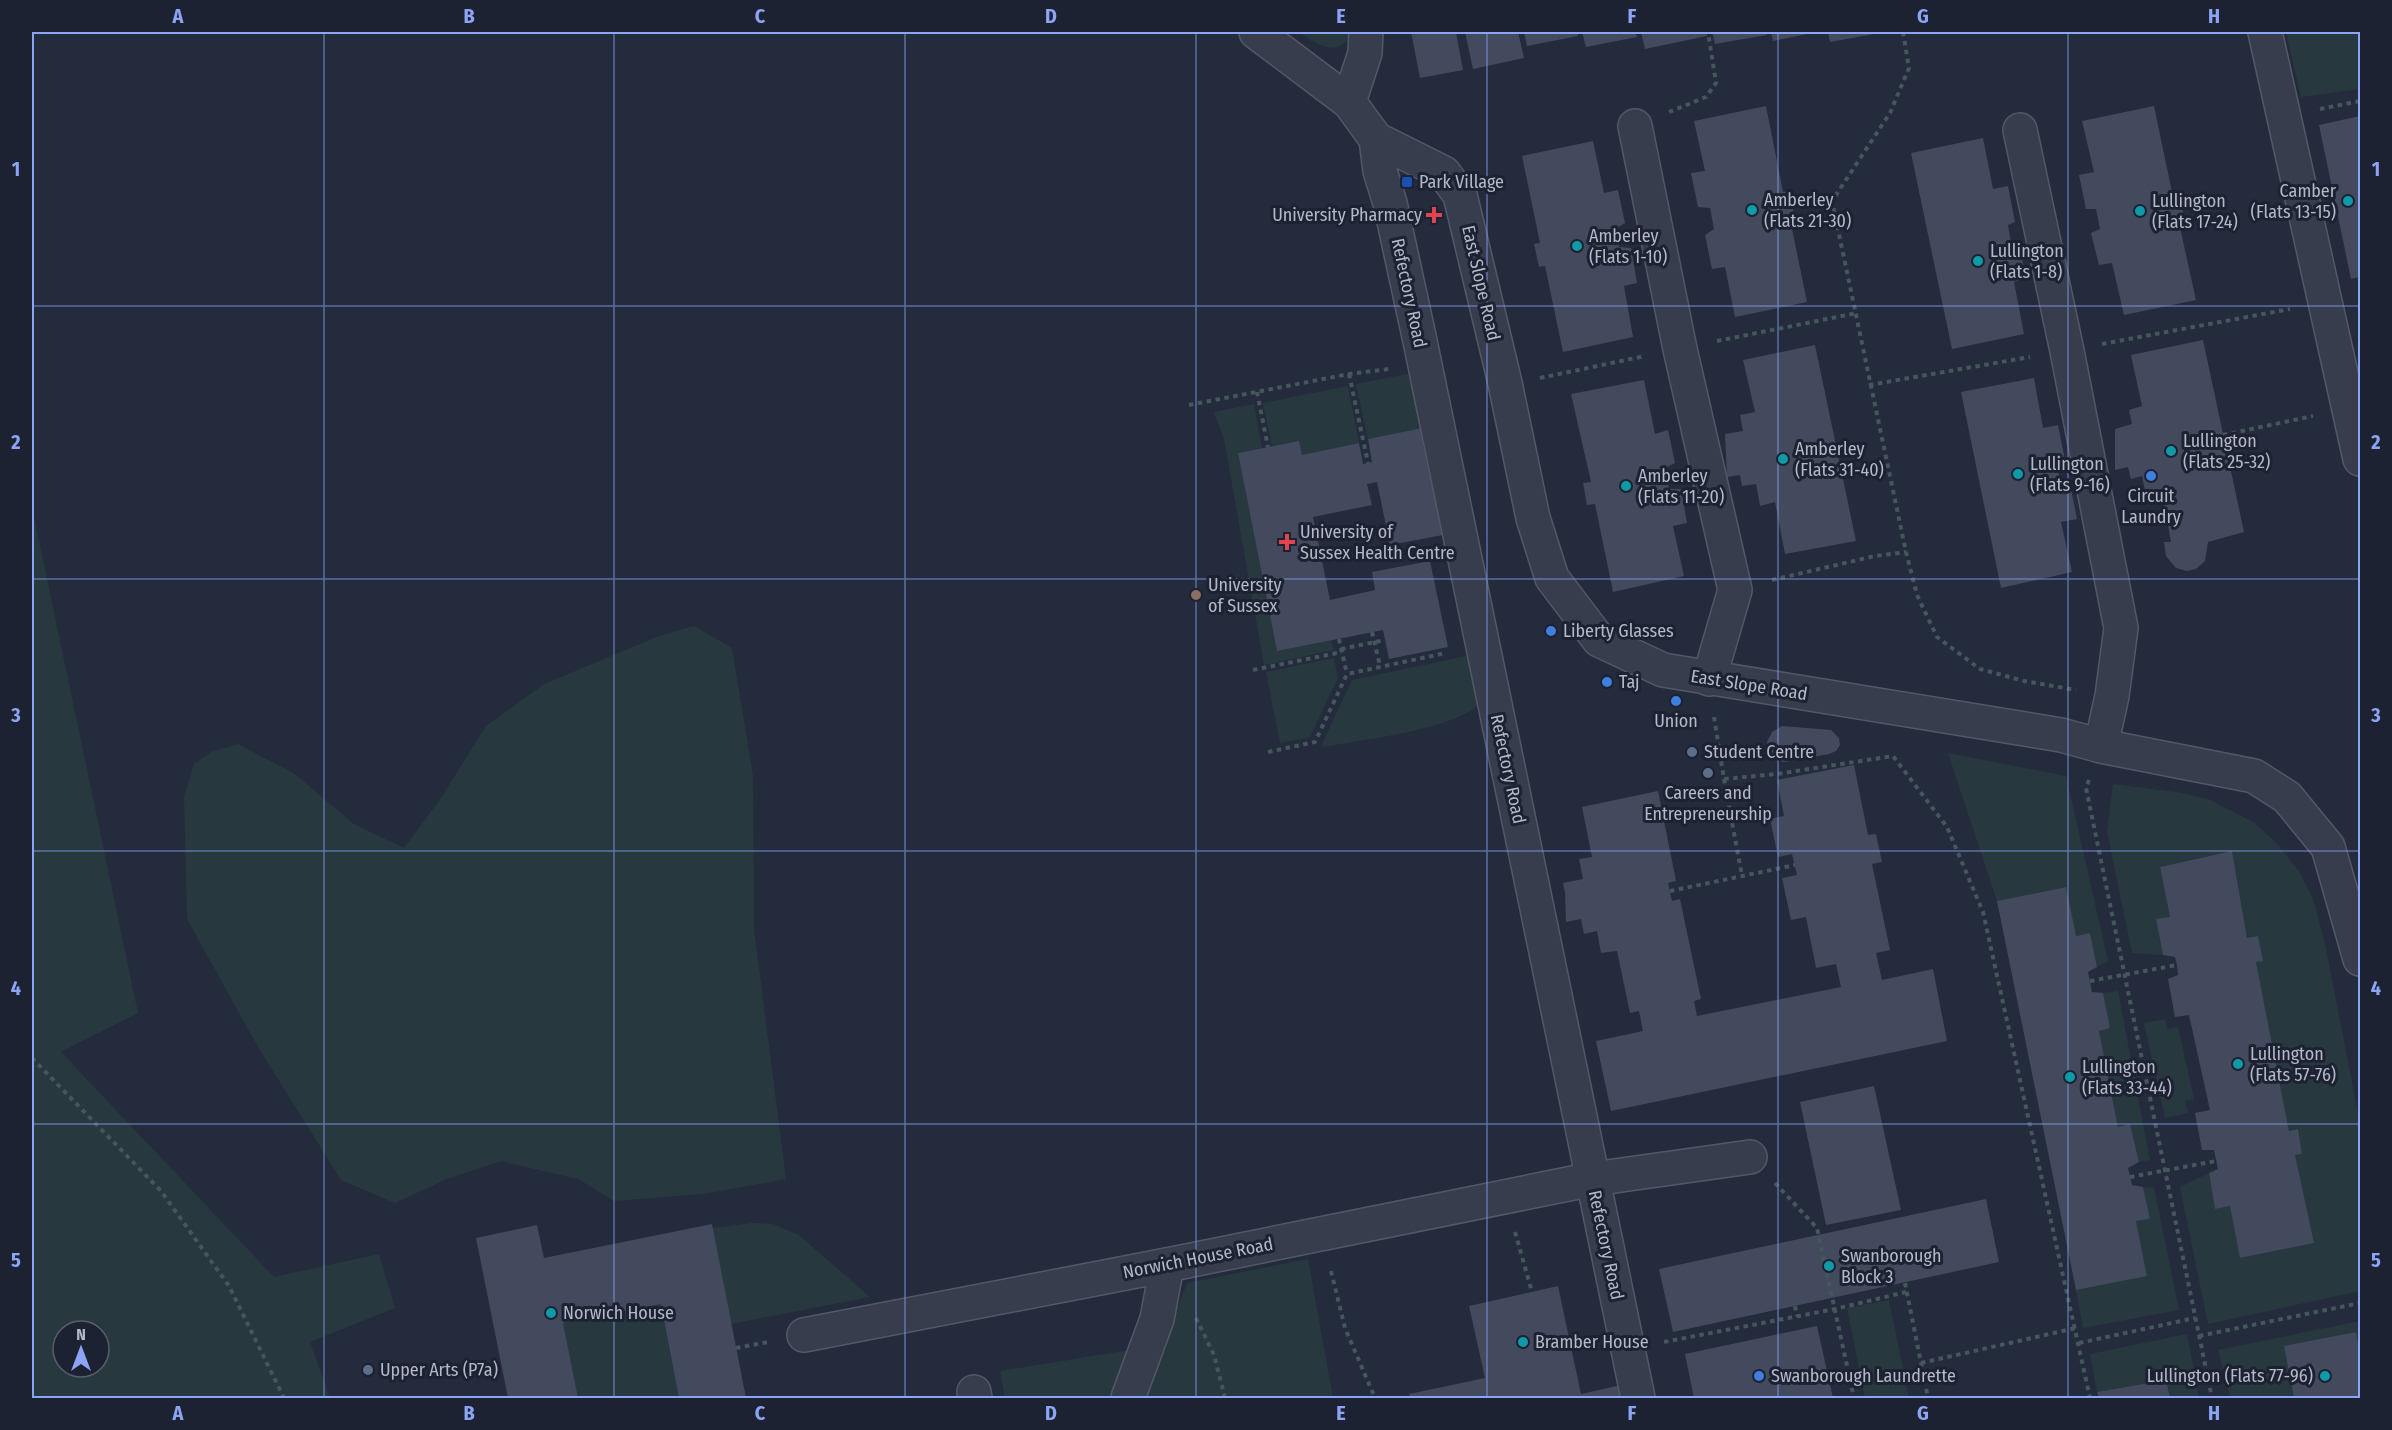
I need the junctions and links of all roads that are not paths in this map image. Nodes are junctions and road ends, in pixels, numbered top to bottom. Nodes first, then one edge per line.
1 (1256, 32) edge
2 (1366, 32) edge
3 (2265, 32) edge
4 (1349, 102) junction
5 (1635, 126) dead end
6 (2020, 130) dead end
7 (1376, 139) junction
8 (2361, 459) edge
9 (1709, 679) junction
10 (2101, 746) junction
11 (2361, 959) edge
12 (1750, 1157) road end
13 (1593, 1179) junction
14 (1167, 1265) junction
15 (790, 1338) road end
16 (1128, 1398) edge
17 (1638, 1398) edge

1 - 4 street
2 - 4 street
3 - 8 street
4 - 7 street
5 - 9 street
6 - 10 street
7 - 9 street, East Slope Road
7 - 13 street, Refectory Road
9 - 10 street, East Slope Road
10 - 11 street, East Slope Road
12 - 13 street, Norwich House Road
13 - 14 street, Norwich House Road
13 - 17 street, Refectory Road
14 - 15 street, Norwich House Road
14 - 16 street

